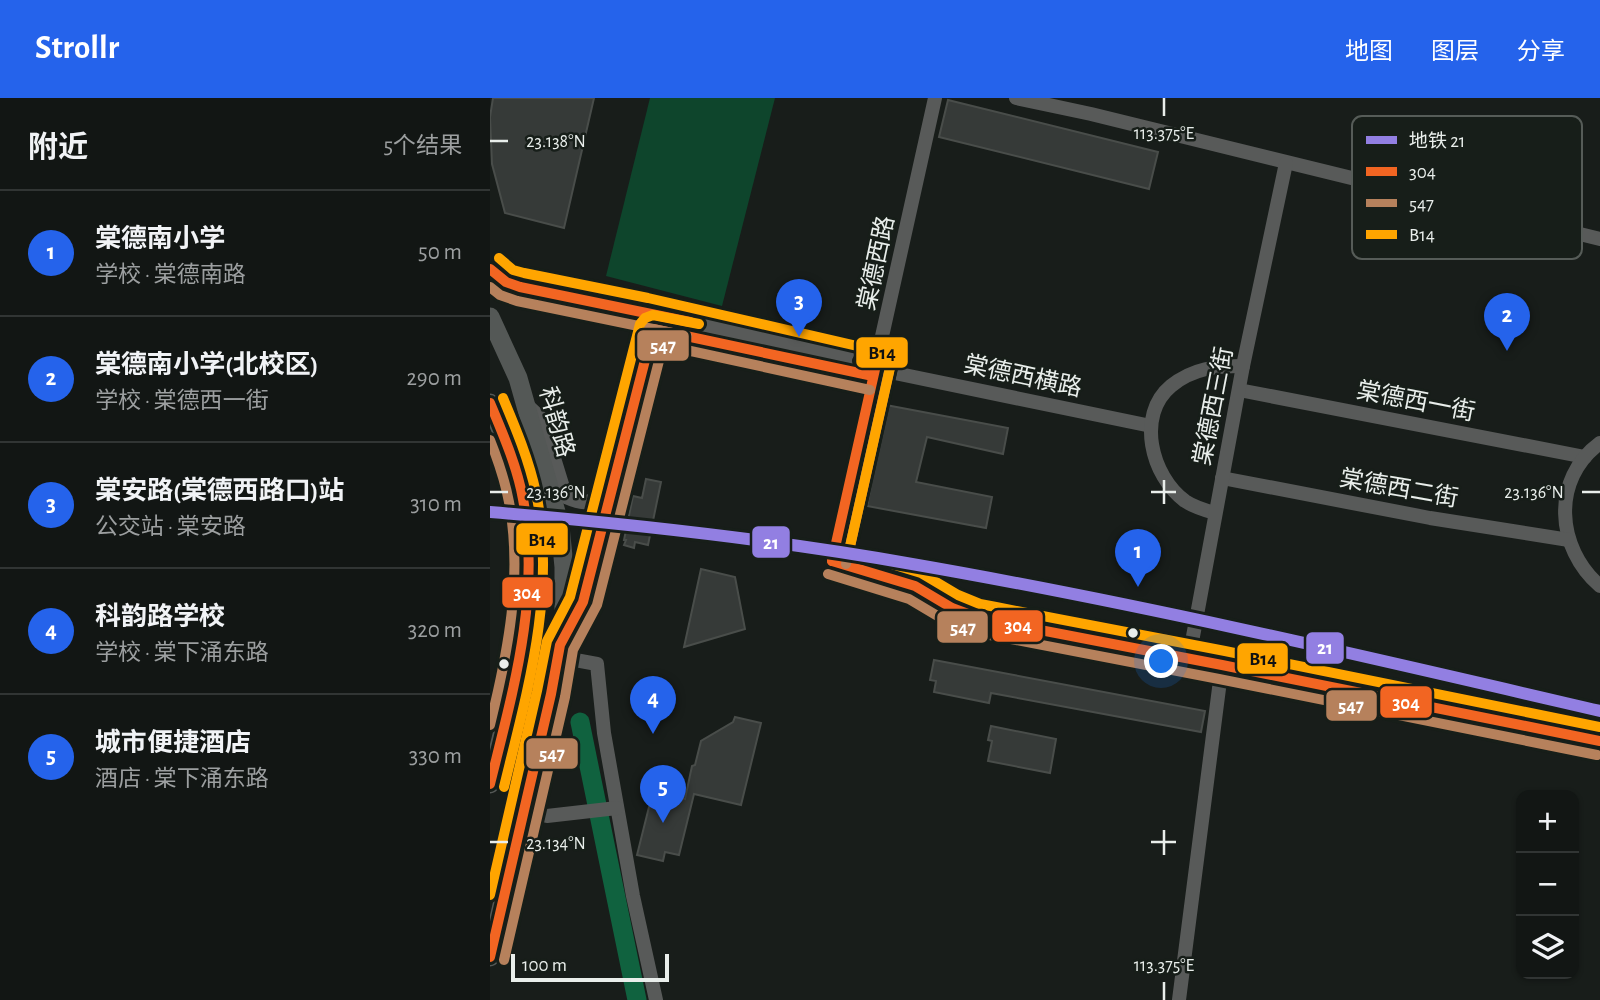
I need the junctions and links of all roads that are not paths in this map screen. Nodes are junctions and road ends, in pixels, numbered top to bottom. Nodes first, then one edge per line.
1 (935, 98) edge
2 (1016, 98) edge
3 (1286, 163) junction
4 (1352, 179) edge
5 (1582, 235) edge
6 (1600, 239) edge
7 (490, 269) edge
8 (490, 317) edge
9 (646, 322) junction
10 (1243, 366) junction
11 (878, 371) junction
12 (1239, 390) junction
13 (490, 403) edge
14 (526, 403) junction
15 (1151, 426) junction
16 (1600, 443) edge
17 (1585, 457) junction
18 (1222, 478) junction
19 (1215, 513) junction
20 (1569, 540) junction
21 (1600, 586) edge
22 (559, 651) junction
23 (1189, 658) junction
24 (1222, 665) junction
25 (1600, 741) edge
26 (490, 784) edge
27 (617, 808) junction
28 (524, 811) junction
29 (490, 957) edge
30 (656, 1000) edge
31 (1179, 1000) edge

1 - 11 street, 棠德西路
2 - 3 street
3 - 4 street
3 - 10 street, 棠德西三街
5 - 6 street
7 - 9 street, 棠德西横路
8 - 14 highway, 科韵路
9 - 11 street, 棠德西横路
9 - 14 street
9 - 22 street
10 - 12 street, 棠德西三街
10 - 15 street
11 - 15 street, 棠德西横路
11 - 23 street, 棠德西路
12 - 17 street, 棠德西一街
12 - 18 street, 棠德西三街
13 - 26 highway
14 - 22 highway, 科韵路
15 - 19 street
16 - 17 street
17 - 20 street
18 - 19 street, 棠德西三街
18 - 20 street, 棠德西二街
19 - 23 street, 棠德西三街
20 - 21 street
22 - 27 street
22 - 28 highway, 科韵路
23 - 24 street
24 - 25 street
24 - 31 street
27 - 28 street
27 - 30 street
28 - 29 highway, 科韵路

